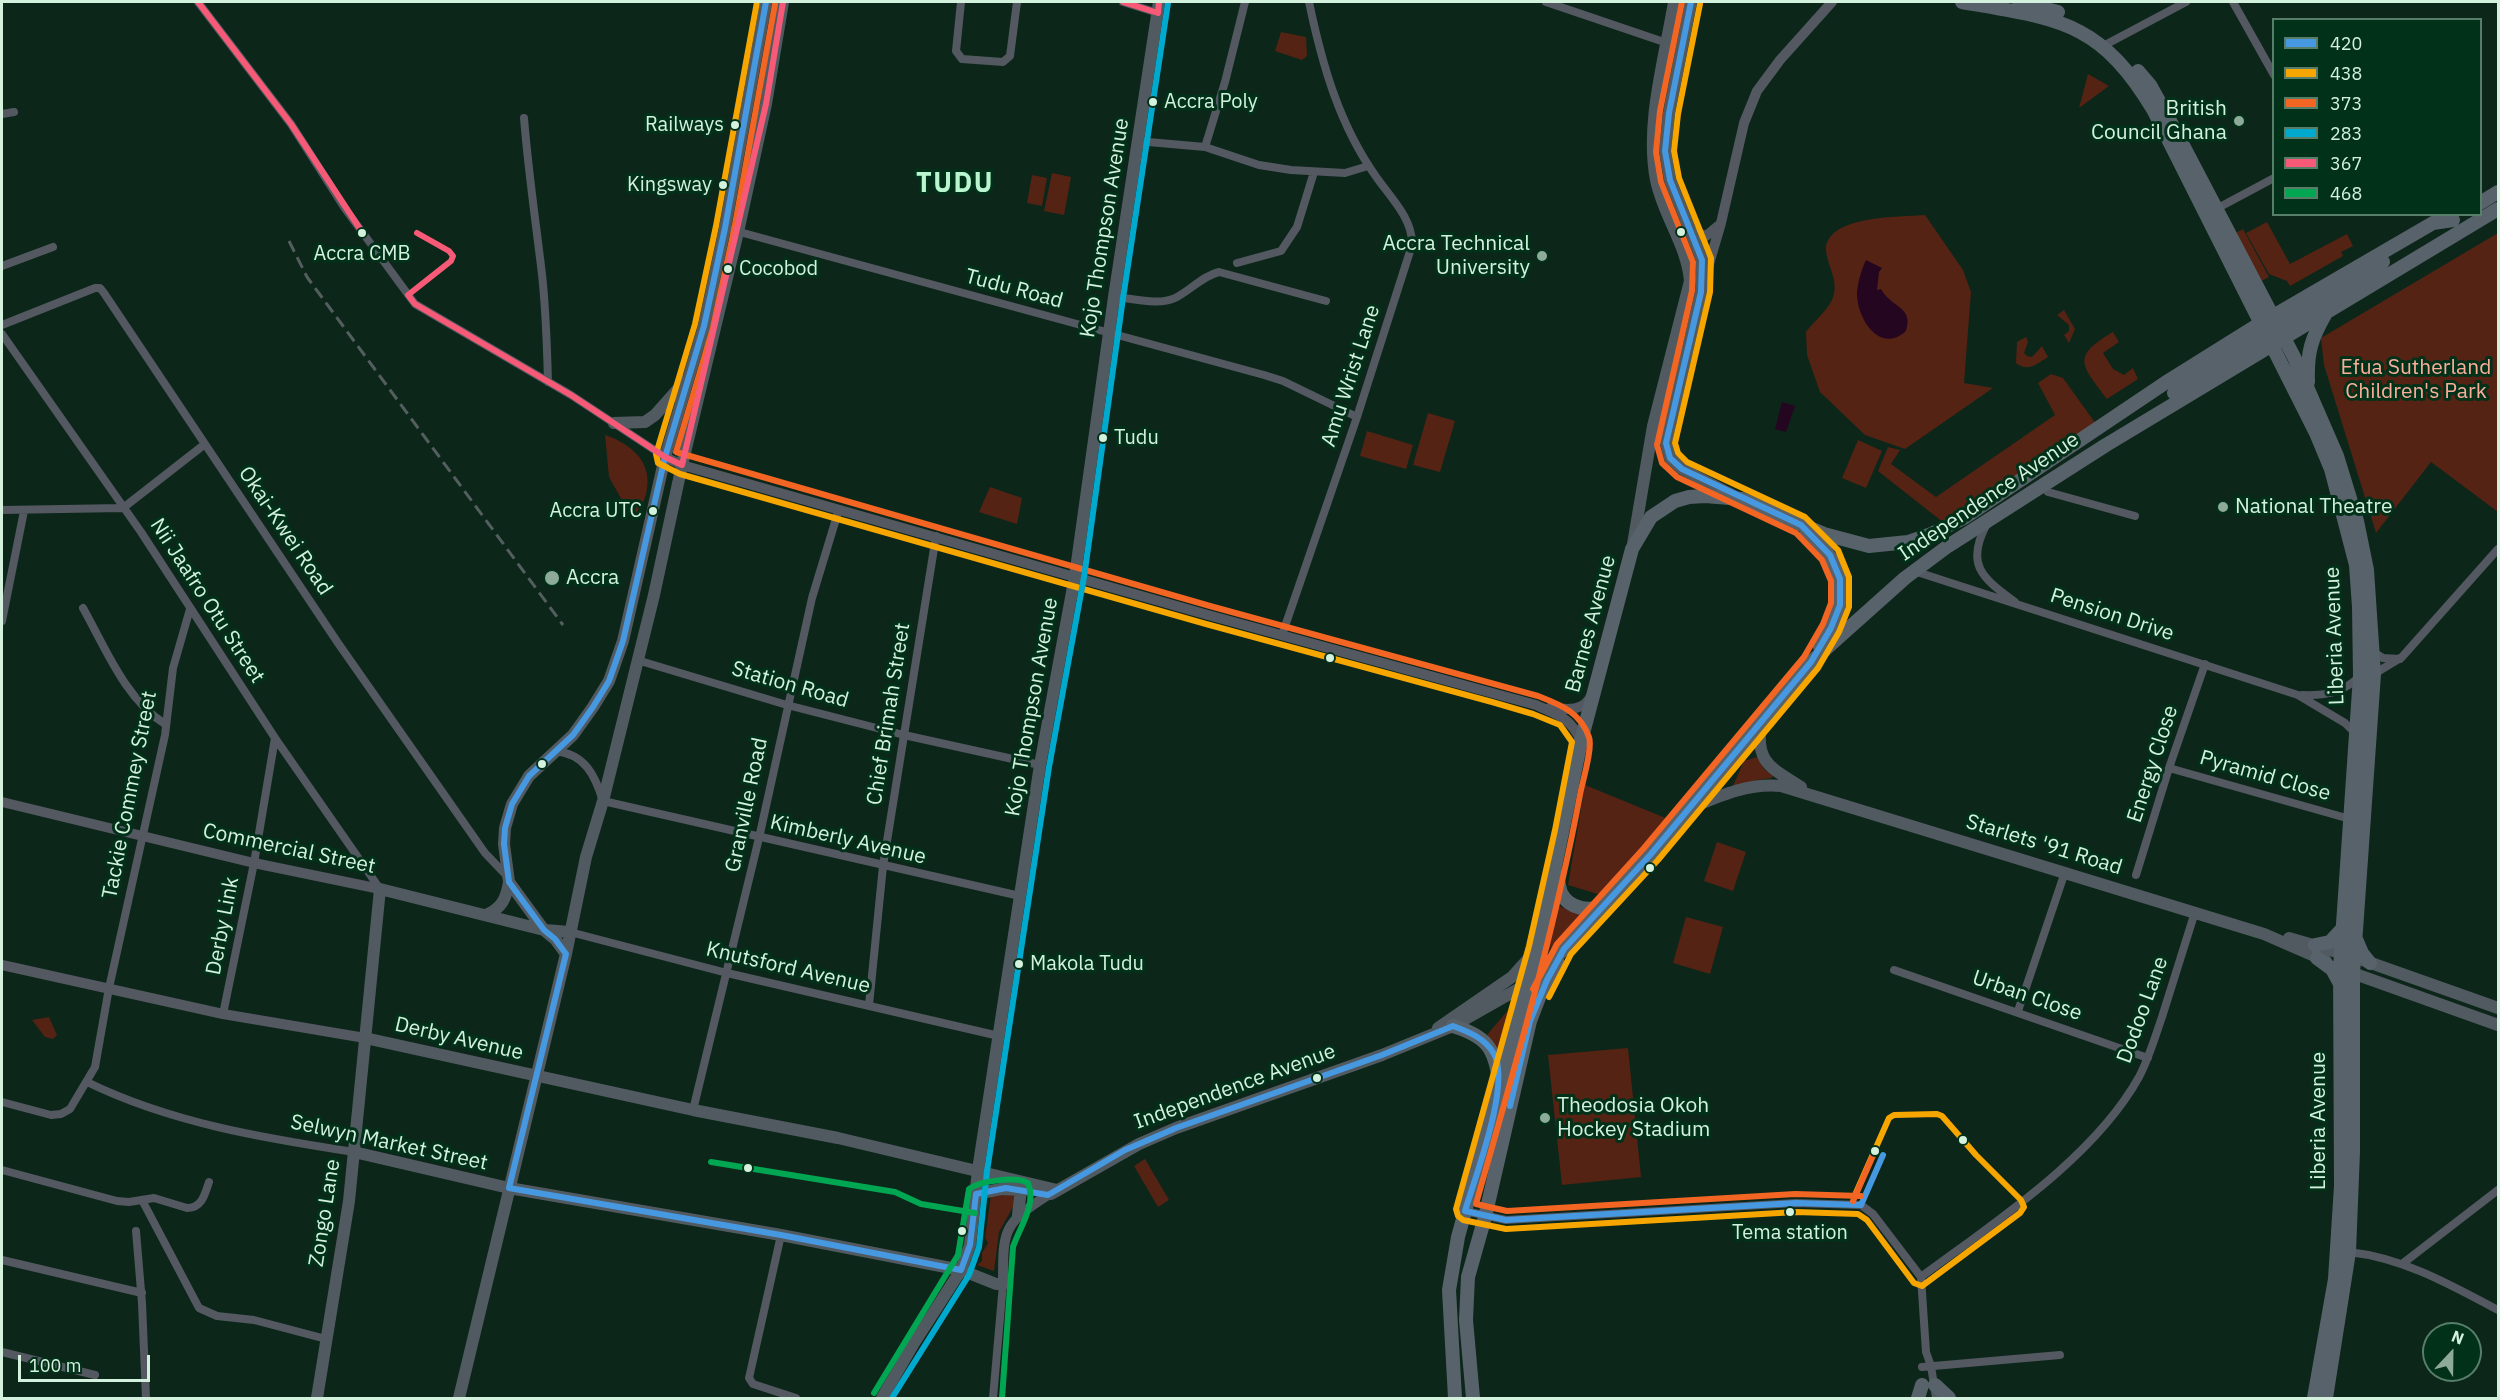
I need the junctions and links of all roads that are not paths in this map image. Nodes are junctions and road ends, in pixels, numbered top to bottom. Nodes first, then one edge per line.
1 (198, 2) edge
2 (766, 2) edge
3 (783, 2) edge
4 (961, 2) edge
5 (1017, 2) edge
6 (1123, 2) edge
7 (1245, 2) edge
8 (1309, 2) edge
9 (1546, 2) edge
10 (1674, 2) edge
11 (1690, 2) edge
12 (1832, 2) edge
13 (1962, 2) edge
14 (2019, 2) edge
15 (2186, 2) edge
16 (2233, 2) edge
17 (1823, 6) edge
18 (1159, 7) edge
19 (1667, 43) junction
20 (2106, 44) junction
21 (2272, 71) edge
22 (14, 112) dead end
23 (2, 114) edge
24 (525, 118) dead end
25 (1137, 141) junction
26 (1205, 147) junction
27 (1368, 166) junction
28 (1314, 172) junction
29 (2272, 179) edge
30 (2499, 192) edge
31 (2482, 202) edge
32 (2216, 209) junction
33 (2499, 209) edge
34 (2457, 217) edge
35 (1720, 223) junction
36 (725, 228) junction
37 (1691, 231) junction
38 (738, 232) junction
39 (53, 248) dead end
40 (1237, 262) dead end
41 (2, 266) edge
42 (1701, 292) junction
43 (1114, 297) junction
44 (1326, 301) dead end
45 (2328, 310) junction
46 (2276, 321) junction
47 (2, 325) edge
48 (1109, 333) junction
49 (2, 334) edge
50 (2270, 337) junction
51 (690, 376) junction
52 (548, 382) junction
53 (2309, 393) junction
54 (1357, 417) junction
55 (614, 423) junction
56 (205, 444) junction
57 (665, 457) junction
58 (682, 465) junction
59 (2048, 492) dead end
60 (1742, 500) junction
61 (123, 508) junction
62 (839, 509) junction
63 (2, 510) edge
64 (24, 511) junction
65 (2135, 516) dead end
66 (1989, 520) junction
67 (1801, 525) junction
68 (936, 536) junction
69 (1632, 549) junction
70 (2499, 549) edge
71 (1914, 571) junction
72 (1075, 576) junction
73 (2020, 605) junction
74 (83, 608) dead end
75 (190, 609) junction
76 (2, 621) edge
77 (1282, 634) junction
78 (2373, 652) junction
79 (2401, 658) junction
80 (637, 660) junction
81 (1811, 662) junction
82 (2205, 664) junction
83 (2367, 675) junction
84 (1594, 688) junction
85 (2298, 696) junction
86 (787, 705) junction
87 (1536, 705) junction
88 (1761, 722) junction
89 (165, 724) junction
90 (904, 735) junction
91 (2357, 735) junction
92 (275, 738) junction
93 (1581, 741) junction
94 (554, 751) junction
95 (1040, 765) junction
96 (2169, 768) junction
97 (1812, 794) junction
98 (603, 801) junction
99 (2, 802) edge
100 (1688, 809) junction
101 (2350, 819) junction
102 (141, 836) junction
103 (759, 838) junction
104 (254, 863) junction
105 (883, 866) junction
106 (1555, 868) junction
107 (2064, 872) junction
108 (2136, 875) dead end
109 (508, 879) junction
110 (380, 889) junction
111 (1020, 896) junction
112 (1611, 900) junction
113 (2195, 912) junction
114 (486, 915) junction
115 (2343, 928) junction
116 (544, 930) junction
117 (570, 932) junction
118 (2355, 938) junction
119 (1538, 948) junction
120 (1564, 949) junction
121 (2316, 951) junction
122 (566, 954) junction
123 (2347, 955) junction
124 (2370, 963) junction
125 (2, 965) edge
126 (1894, 970) dead end
127 (2347, 971) junction
128 (727, 973) junction
129 (1527, 984) junction
130 (2340, 984) junction
131 (109, 988) junction
132 (869, 1005) junction
133 (2499, 1008) edge
134 (2018, 1011) junction
135 (224, 1014) junction
136 (2499, 1025) edge
137 (1453, 1026) junction
138 (1433, 1033) junction
139 (999, 1036) junction
140 (365, 1038) junction
141 (2148, 1058) junction
142 (536, 1076) junction
143 (87, 1082) junction
144 (1500, 1088) junction
145 (2, 1102) edge
146 (693, 1110) junction
147 (354, 1152) junction
148 (2, 1170) edge
149 (978, 1170) junction
150 (209, 1182) dead end
151 (509, 1188) junction
152 (1021, 1189) junction
153 (2499, 1190) edge
154 (1052, 1192) junction
155 (976, 1194) junction
156 (142, 1200) junction
157 (1465, 1211) junction
158 (1018, 1215) junction
159 (1485, 1217) junction
160 (136, 1231) dead end
161 (782, 1235) junction
162 (2349, 1252) junction
163 (2, 1260) edge
164 (2402, 1264) junction
165 (961, 1270) junction
166 (1921, 1277) junction
167 (1003, 1284) junction
168 (142, 1293) junction
169 (2499, 1310) edge
170 (326, 1339) junction
171 (2, 1352) edge
172 (2060, 1355) dead end
173 (1926, 1367) junction
174 (95, 1375) dead end
175 (1929, 1392) edge
176 (146, 1398) edge
177 (317, 1398) edge
178 (459, 1398) edge
179 (796, 1398) edge
180 (882, 1398) edge
181 (993, 1398) edge
182 (1455, 1398) edge
183 (1473, 1398) edge
184 (1918, 1398) edge
185 (1949, 1398) edge
186 (2314, 1398) edge
187 (2326, 1398) edge

1 - 52 street
2 - 36 main road
3 - 38 main road
4 - 5 street
6 - 18 street
7 - 26 street
8 - 27 street, Amu Wrist Lane
9 - 19 street
10 - 19 main road, Barnes Avenue
11 - 37 main road
12 - 17 street
13 - 20 main road, Liberia Avenue
14 - 20 main road, Liberia Avenue
15 - 20 street
16 - 21 street
17 - 35 street
18 - 25 main road, Kojo Thompson Avenue
19 - 69 main road, Barnes Avenue
20 - 32 main road, Liberia Avenue
20 - 50 main road, Liberia Avenue
22 - 23 street
24 - 52 street
25 - 26 street
25 - 43 main road, Kojo Thompson Avenue
26 - 28 street
27 - 28 street
27 - 54 street, Amu Wrist Lane
28 - 40 street
29 - 32 street
30 - 31 main road
32 - 46 main road, Liberia Avenue
33 - 45 main road, Independence Avenue
34 - 46 main road
35 - 37 street
35 - 42 street
36 - 38 street, Tudu Road
36 - 51 main road
37 - 42 main road
38 - 48 street, Tudu Road
38 - 58 main road
39 - 41 street
42 - 60 main road
43 - 44 street
43 - 48 main road, Kojo Thompson Avenue
45 - 46 main road, Independence Avenue
45 - 53 main road
46 - 50 main road, Independence Avenue
46 - 50 main road, Independence Avenue
47 - 56 street, Okai-Kwei Road
48 - 54 street, Tudu Road
48 - 72 main road, Kojo Thompson Avenue
49 - 61 street, Nii Jaafro Otu Street
50 - 53 main road, Liberia Avenue
50 - 66 main road, Independence Avenue
50 - 67 main road, Independence Avenue
50 - 83 main road, Liberia Avenue
51 - 55 main road
51 - 57 main road
52 - 55 street
53 - 78 main road, Liberia Avenue
54 - 77 street, Amu Wrist Lane
55 - 57 street
56 - 61 street
56 - 109 street, Okai-Kwei Road
57 - 58 street
57 - 94 main road
58 - 62 street
58 - 80 main road
59 - 65 street
60 - 67 main road, Independence Avenue
60 - 69 main road, Independence Avenue
61 - 64 street
61 - 75 street, Nii Jaafro Otu Street
62 - 68 street
62 - 86 street, Granville Road
63 - 64 street
64 - 76 street
66 - 71 main road, Independence Avenue
66 - 73 street
67 - 81 main road
68 - 72 street
68 - 90 street, Chief Brimah Street
69 - 84 main road, Barnes Avenue
70 - 79 street, Pension Drive
71 - 73 street, Pension Drive
71 - 81 main road, Independence Avenue
72 - 77 street
72 - 95 main road, Kojo Thompson Avenue
73 - 82 street, Pension Drive
74 - 89 street
75 - 89 street, Tackie Commey Street
75 - 92 street, Nii Jaafro Otu Street
77 - 87 street
78 - 79 street
78 - 83 main road, Liberia Avenue
79 - 83 street, Pension Drive
80 - 86 street, Station Road
80 - 98 main road
81 - 88 main road, Independence Avenue
82 - 85 street, Pension Drive
82 - 96 street, Energy Close
83 - 85 street, Pension Drive
83 - 91 main road, Liberia Avenue
83 - 118 main road, Liberia Avenue
84 - 87 street
84 - 93 main road, Barnes Avenue
85 - 91 street, Pension Drive
86 - 90 street, Station Road
86 - 103 street, Granville Road
87 - 93 street
88 - 97 main road, Starlets '91 Road
88 - 100 main road, Independence Avenue
89 - 102 street, Tackie Commey Street
90 - 95 street, Station Road
90 - 105 street, Chief Brimah Street
91 - 101 main road, Liberia Avenue
92 - 104 street, Derby Link
92 - 110 street, Nii Jaafro Otu Street
93 - 106 main road, Barnes Avenue
94 - 98 street
94 - 109 main road
95 - 111 main road, Kojo Thompson Avenue
96 - 101 street, Pyramid Close
96 - 108 street, Energy Close
97 - 100 main road, Starlets '91 Road
97 - 107 main road, Starlets '91 Road
98 - 103 street, Kimberly Avenue
98 - 117 main road
99 - 102 street, Commercial Street
100 - 112 main road, Independence Avenue
101 - 115 main road, Liberia Avenue
102 - 104 street, Commercial Street
102 - 131 street, Tackie Commey Street
103 - 105 street, Kimberly Avenue
103 - 128 street, Granville Road
104 - 110 street, Commercial Street
104 - 135 street, Derby Link
105 - 111 street, Kimberly Avenue
105 - 132 street, Chief Brimah Street
106 - 112 main road
106 - 119 main road, Barnes Avenue
107 - 113 main road, Starlets '91 Road
107 - 134 street
109 - 114 main road
109 - 116 main road
110 - 114 main road, Commercial Street
110 - 140 main road, Zongo Lane
111 - 139 main road, Kojo Thompson Avenue
112 - 120 main road, Independence Avenue
113 - 121 main road, Starlets '91 Road
113 - 141 street, Dodoo Lane
114 - 116 main road, Commercial Street
115 - 121 main road
115 - 123 main road, Liberia Avenue
116 - 117 main road, Commercial Street
116 - 122 main road
117 - 122 main road
117 - 128 street, Knutsford Avenue
118 - 123 main road, Liberia Avenue
118 - 124 main road
119 - 129 main road, Barnes Avenue
119 - 138 main road
120 - 129 main road
120 - 159 main road
121 - 123 main road, Starlets '91 Road
121 - 127 main road, Starlets '91 Road
121 - 130 main road
122 - 142 main road
123 - 124 main road, Starlets '91 Road
123 - 127 main road, Liberia Avenue
124 - 133 main road, Starlets '91 Road
125 - 131 street, Derby Avenue
126 - 134 street, Urban Close
127 - 130 main road, Liberia Avenue
127 - 136 main road, Starlets '91 Road
127 - 162 main road, Liberia Avenue
128 - 132 street, Knutsford Avenue
128 - 146 street, Granville Road
129 - 137 main road
129 - 144 main road, Barnes Avenue
130 - 186 main road, Liberia Avenue
131 - 135 street, Derby Avenue
131 - 143 street
132 - 139 street, Knutsford Avenue
134 - 141 street, Urban Close
135 - 140 street, Derby Avenue
137 - 138 main road
137 - 144 main road
138 - 154 main road, Independence Avenue
139 - 149 main road, Kojo Thompson Avenue
140 - 142 main road, Derby Avenue
140 - 147 main road, Zongo Lane
141 - 166 street, Dodoo Lane
142 - 146 main road, Derby Avenue
142 - 151 main road
143 - 145 street
143 - 147 street, Selwyn Market Street
144 - 157 main road, Barnes Avenue
146 - 149 main road, Derby Avenue
147 - 151 main road, Selwyn Market Street
147 - 170 main road, Zongo Lane
148 - 156 street
149 - 154 main road
149 - 155 main road, Kojo Thompson Avenue
150 - 156 street
151 - 161 main road, Selwyn Market Street
151 - 178 main road
152 - 154 main road
152 - 155 main road
152 - 158 main road
153 - 164 street
154 - 158 street
155 - 165 main road, Kojo Thompson Avenue
156 - 170 street
157 - 159 street
157 - 182 main road, Barnes Avenue
158 - 167 street
159 - 166 street
159 - 183 main road
160 - 168 street
161 - 165 main road, Selwyn Market Street
161 - 179 street
162 - 164 street
162 - 187 main road, Liberia Avenue
163 - 168 street
164 - 169 street
165 - 167 main road, Selwyn Market Street
165 - 180 main road, Kojo Thompson Avenue
166 - 173 street
167 - 181 street
168 - 176 street
170 - 177 main road, Zongo Lane
171 - 174 street
172 - 173 street
173 - 175 street
173 - 175 street
175 - 184 main road
175 - 185 main road

